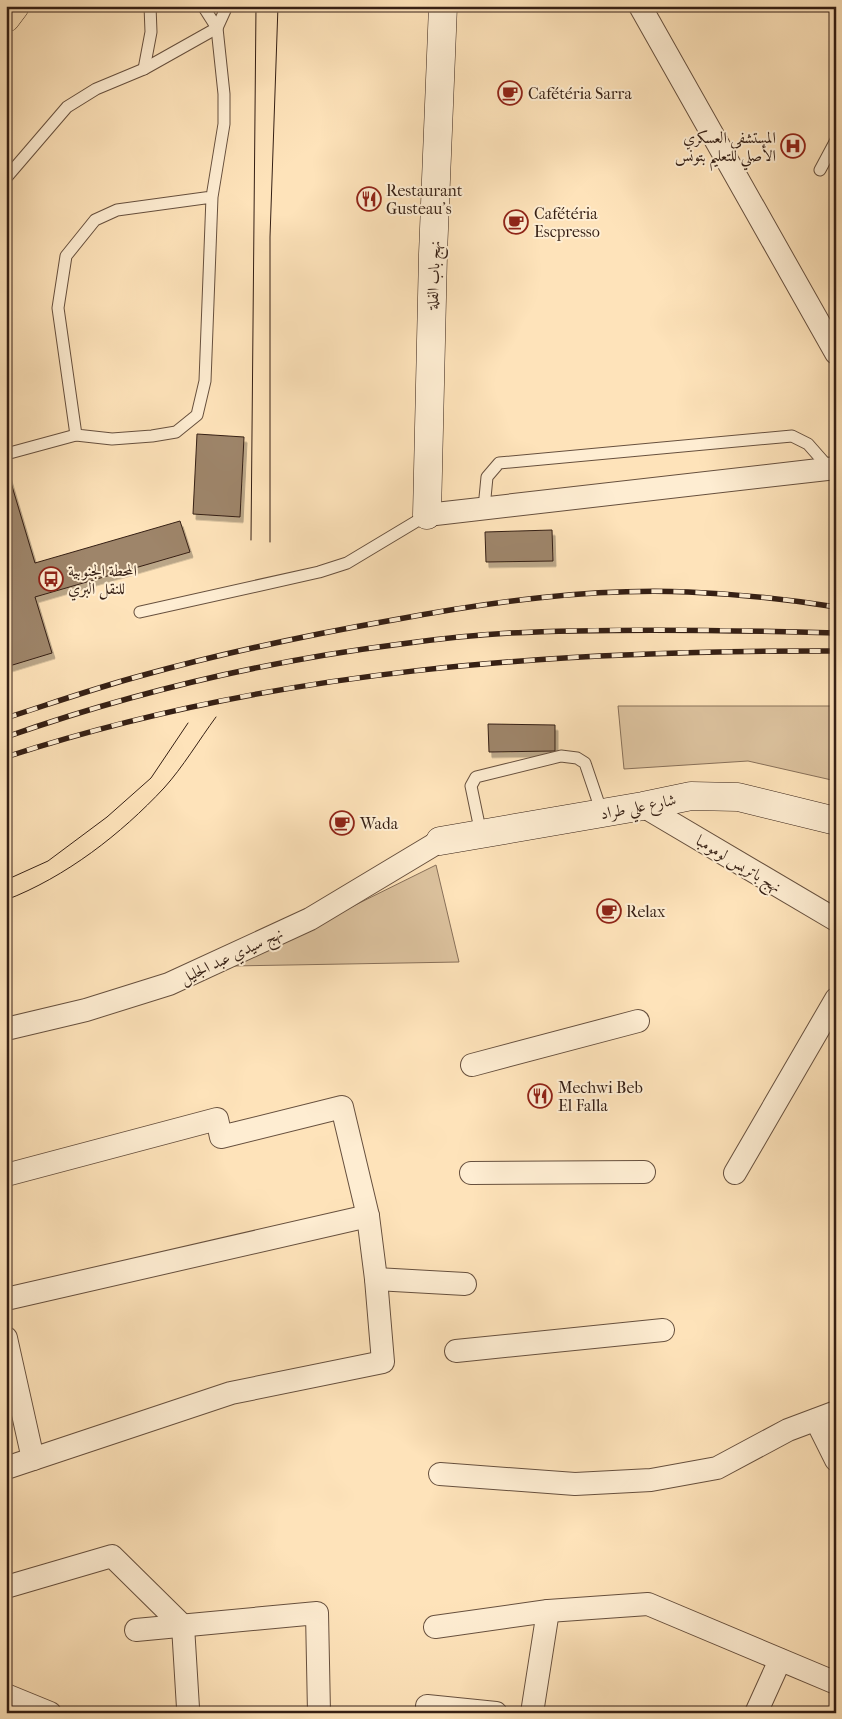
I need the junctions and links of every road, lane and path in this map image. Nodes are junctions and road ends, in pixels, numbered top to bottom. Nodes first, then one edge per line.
1 (150, 6) edge
2 (203, 6) edge
3 (227, 6) edge
4 (443, 6) edge
5 (640, 6) edge
6 (217, 28) junction
7 (144, 69) junction
8 (836, 140) edge
9 (820, 170) dead end
10 (6, 178) edge
11 (212, 197) junction
12 (836, 353) edge
13 (76, 435) junction
14 (6, 454) edge
15 (833, 468) edge
16 (484, 508) junction
17 (427, 515) junction
18 (140, 612) dead end
19 (643, 806) junction
20 (602, 813) junction
21 (836, 820) edge
22 (481, 834) junction
23 (440, 841) joint
24 (836, 920) edge
25 (836, 999) edge
26 (638, 1021) dead end
27 (6, 1029) edge
28 (472, 1064) dead end
29 (644, 1172) dead end
30 (471, 1173) dead end
31 (736, 1173) dead end
32 (6, 1176) edge
33 (368, 1216) junction
34 (376, 1279) junction
35 (465, 1284) dead end
36 (6, 1299) edge
37 (663, 1330) dead end
38 (6, 1338) edge
39 (456, 1351) dead end
40 (826, 1416) edge
41 (33, 1458) junction
42 (836, 1460) edge
43 (6, 1468) edge
44 (440, 1474) dead end
45 (6, 1587) edge
46 (548, 1611) junction
47 (183, 1626) junction
48 (435, 1627) dead end
49 (136, 1630) dead end
50 (780, 1660) junction
51 (836, 1683) edge
52 (6, 1695) edge
53 (427, 1706) dead end
54 (188, 1708) dead end
55 (50, 1713) edge
56 (319, 1713) edge
57 (496, 1713) edge
58 (532, 1713) edge
59 (756, 1713) edge

1 - 7 lane
2 - 6 lane
3 - 6 lane
4 - 17 street, نهج باب الفلة
5 - 12 street
6 - 7 lane
6 - 11 lane
7 - 10 lane
8 - 9 lane
11 - 13 lane
11 - 13 lane
13 - 14 lane
15 - 16 street
15 - 16 lane
16 - 17 street
17 - 18 lane
19 - 20 street, شارع علي طراد
19 - 21 street, شارع علي طراد
19 - 24 street, نهج باتريس لومومبا
20 - 22 street, شارع علي طراد
20 - 22 lane
22 - 23 street, شارع علي طراد
23 - 27 street, نهج سيدي عبد الجليل
25 - 31 street
26 - 28 street
29 - 30 street
32 - 33 street
33 - 34 street
33 - 36 street
34 - 35 street
34 - 41 street
37 - 39 street
38 - 41 street
40 - 42 street
40 - 44 street
41 - 43 street
45 - 47 street
46 - 48 street
46 - 50 street
46 - 58 street
47 - 49 street
47 - 54 street
47 - 56 street
50 - 51 street
50 - 59 street
52 - 55 street
53 - 57 street

